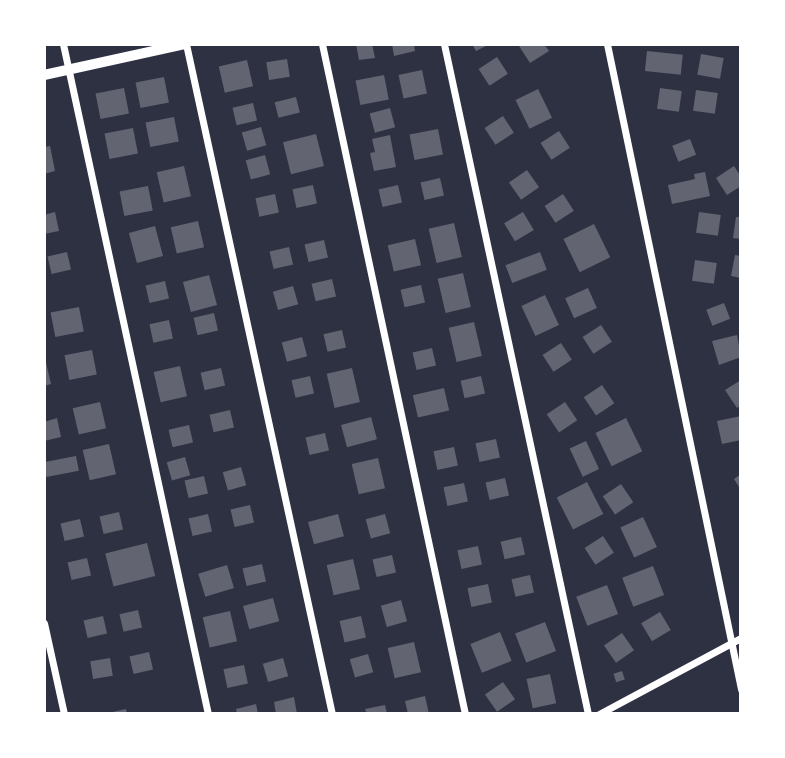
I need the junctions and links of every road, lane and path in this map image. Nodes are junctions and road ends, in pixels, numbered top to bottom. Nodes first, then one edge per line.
1 (64, 44) edge
2 (186, 44) edge
3 (322, 44) edge
4 (444, 44) edge
5 (607, 44) edge
6 (69, 70) junction
7 (44, 75) edge
8 (44, 623) edge
9 (741, 638) edge
10 (731, 643) junction
11 (741, 689) edge
12 (64, 714) edge
13 (208, 714) edge
14 (332, 714) edge
15 (465, 714) edge
16 (587, 714) edge
17 (599, 714) edge

1 - 6 street
2 - 6 street
2 - 14 street
3 - 15 street
4 - 16 street
5 - 10 street
6 - 7 street
6 - 13 street
8 - 12 street
9 - 10 street
10 - 11 street
10 - 17 street

